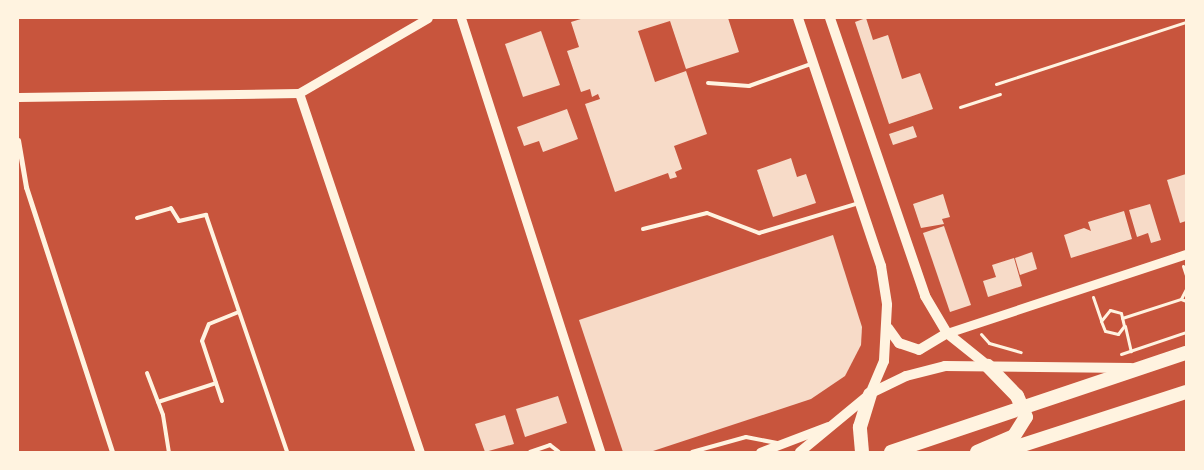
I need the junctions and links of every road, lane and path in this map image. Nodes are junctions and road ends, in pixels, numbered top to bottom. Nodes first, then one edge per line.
1 (428, 18) edge
2 (461, 18) edge
3 (798, 18) edge
4 (830, 18) edge
5 (1186, 22) edge
6 (814, 64) junction
7 (708, 83) dead end
8 (996, 84) dead end
9 (299, 93) junction
10 (1000, 94) dead end
11 (18, 97) edge
12 (960, 107) dead end
13 (18, 140) edge
14 (860, 202) junction
15 (138, 218) dead end
16 (642, 228) dead end
17 (1186, 254) edge
18 (1186, 289) edge
19 (1093, 297) dead end
20 (1181, 299) junction
21 (1186, 301) edge
22 (239, 312) junction
23 (1122, 318) junction
24 (1101, 321) junction
25 (887, 325) junction
26 (1124, 326) junction
27 (1186, 332) edge
28 (947, 333) junction
29 (984, 336) dead end
30 (1131, 351) junction
31 (1186, 353) edge
32 (1026, 354) dead end
33 (1114, 356) dead end
34 (988, 366) junction
35 (1142, 367) junction
36 (147, 373) dead end
37 (216, 383) junction
38 (1186, 392) edge
39 (870, 394) junction
40 (222, 401) dead end
41 (158, 402) junction
42 (1024, 408) junction
43 (833, 424) junction
44 (785, 444) junction
45 (112, 452) edge
46 (169, 452) edge
47 (287, 452) edge
48 (420, 452) edge
49 (530, 452) edge
50 (559, 452) edge
51 (600, 452) edge
52 (692, 452) edge
53 (760, 452) edge
54 (800, 452) edge
55 (862, 452) edge
56 (891, 452) edge
57 (977, 452) edge
58 (1001, 452) edge

1 - 9 street
2 - 51 street
3 - 6 main road
4 - 28 main road
5 - 8 path
6 - 7 lane
6 - 14 main road
9 - 11 street
9 - 48 street
10 - 12 path
13 - 45 street
14 - 16 lane
14 - 25 main road
15 - 22 lane
17 - 28 street
18 - 20 path
19 - 24 path
20 - 21 path
20 - 23 path
22 - 37 lane
22 - 47 lane
23 - 24 path
23 - 26 path
24 - 26 path
25 - 28 main road
25 - 39 main road
26 - 30 path
27 - 30 path
28 - 34 main road
29 - 32 path
30 - 33 path
31 - 35 highway
34 - 35 main road
34 - 39 main road
34 - 42 highway
35 - 42 highway
36 - 41 lane
37 - 40 lane
37 - 41 lane
38 - 58 highway
39 - 43 main road
39 - 55 highway
41 - 46 lane
42 - 56 highway
42 - 57 highway
43 - 44 street
43 - 54 main road
44 - 52 lane
44 - 53 street
49 - 50 lane

